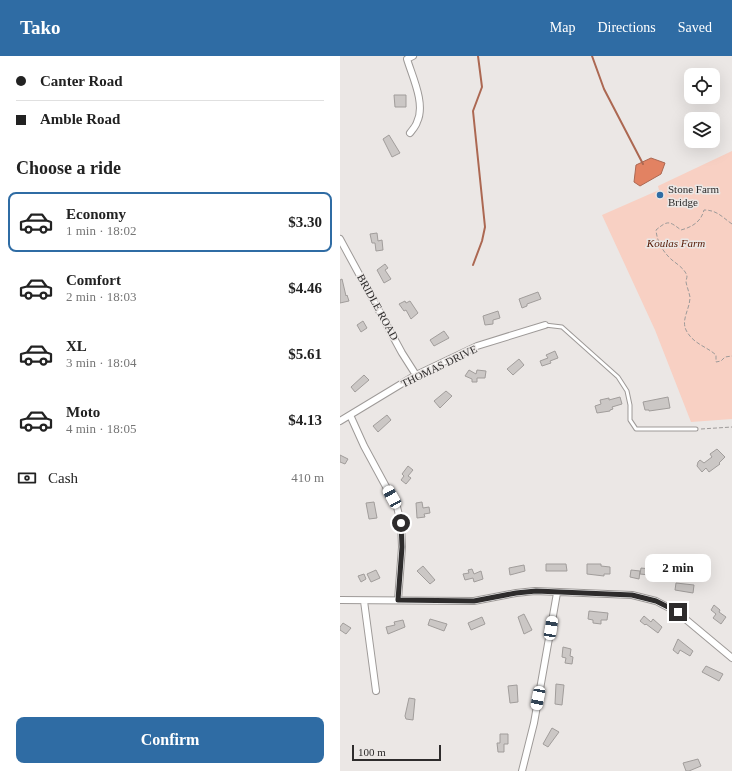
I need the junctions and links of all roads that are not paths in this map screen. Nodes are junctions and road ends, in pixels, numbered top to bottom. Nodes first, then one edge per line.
1 (408, 57) edge
2 (410, 133) dead end
3 (340, 239) edge
4 (545, 325) joint
5 (416, 375) junction
6 (350, 415) junction
7 (340, 421) edge
8 (696, 429) road end
9 (557, 593) junction
10 (340, 600) edge
11 (398, 600) junction
12 (364, 601) junction
13 (732, 658) edge
14 (376, 691) dead end
15 (522, 771) edge

1 - 2 street
3 - 5 street, BRIDLE ROAD
4 - 5 street, THOMAS DRIVE
4 - 8 lane
5 - 6 street, THOMAS DRIVE
6 - 7 street, THOMAS DRIVE
6 - 11 street
9 - 11 street
9 - 13 street
9 - 15 street
10 - 12 street
11 - 12 street
12 - 14 street

